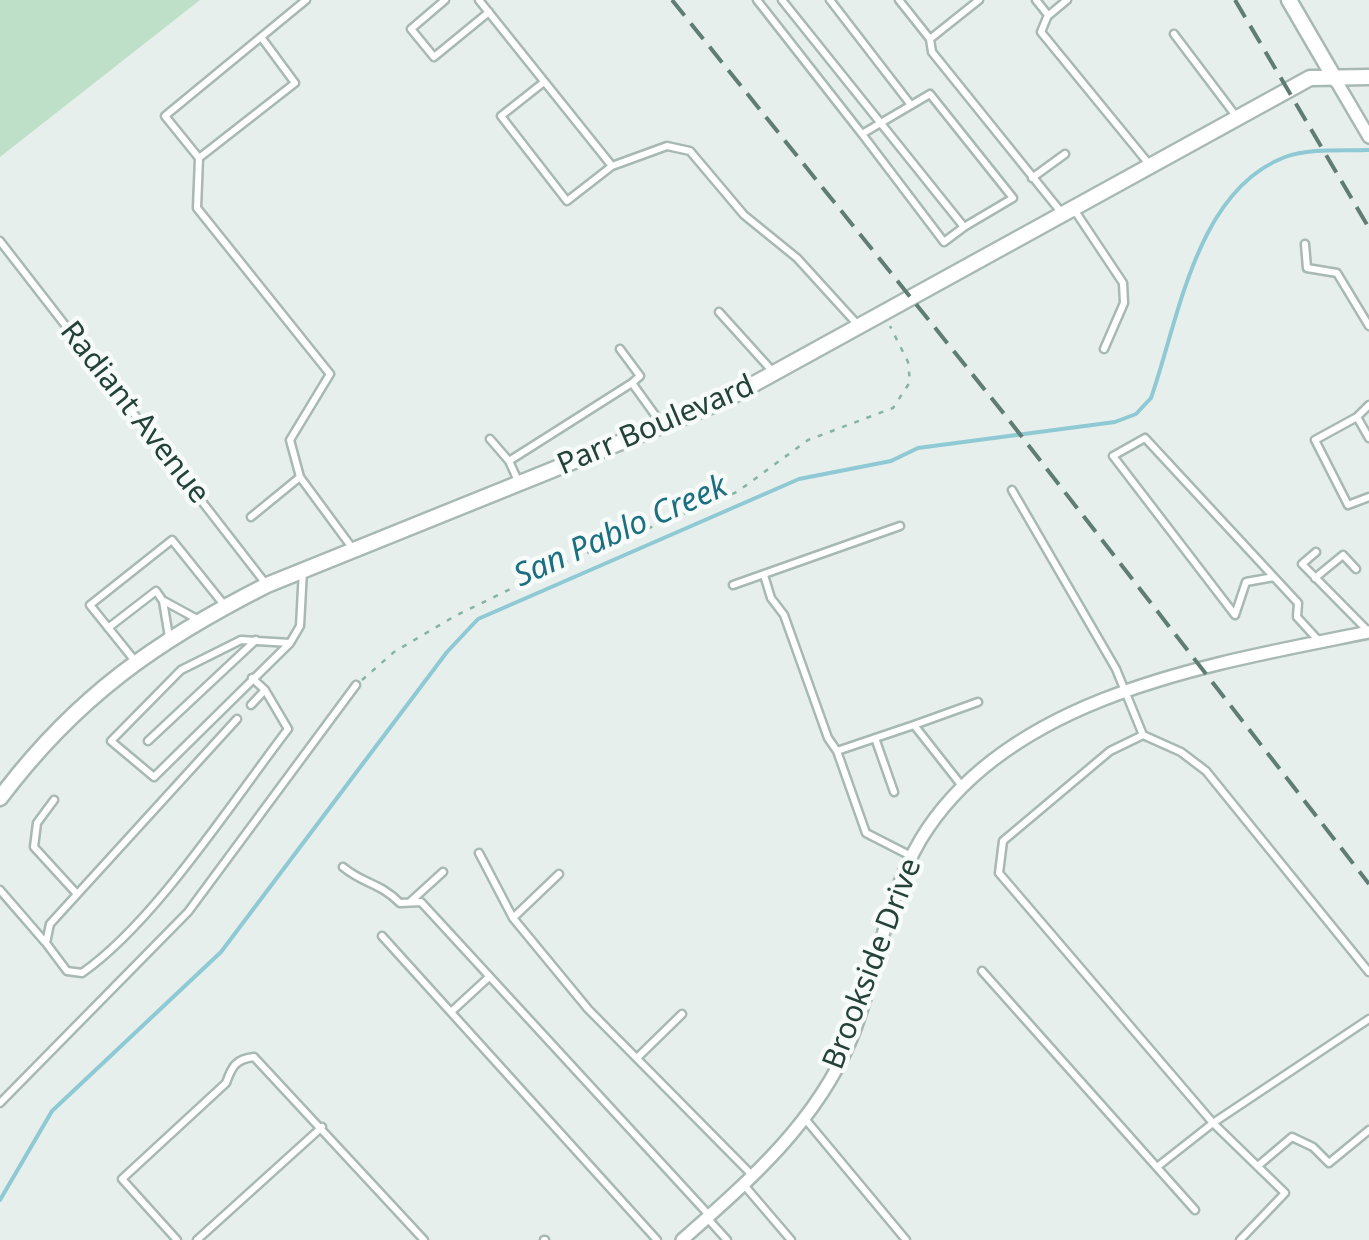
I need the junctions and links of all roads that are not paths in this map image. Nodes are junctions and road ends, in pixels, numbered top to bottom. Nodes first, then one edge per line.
1 (306, 0) edge
2 (445, 0) edge
3 (479, 0) edge
4 (757, 0) edge
5 (782, 0) edge
6 (830, 0) edge
7 (899, 0) edge
8 (979, 0) edge
9 (1036, 0) edge
10 (1067, 0) edge
11 (1289, 0) edge
12 (489, 12) junction
13 (1048, 15) junction
14 (1174, 34) dead end
15 (262, 37) junction
16 (930, 39) junction
17 (1369, 77) edge
18 (1335, 80) junction
19 (544, 82) junction
20 (911, 105) junction
21 (1237, 117) junction
22 (880, 123) junction
23 (862, 134) junction
24 (1369, 137) edge
25 (1065, 154) dead end
26 (199, 158) junction
27 (1150, 165) junction
28 (612, 166) junction
29 (1032, 178) junction
30 (1067, 210) junction
31 (964, 227) junction
32 (0, 240) edge
33 (1305, 244) dead end
34 (719, 312) dead end
35 (859, 326) junction
36 (1369, 326) edge
37 (620, 349) dead end
38 (1104, 349) dead end
39 (775, 374) junction
40 (632, 382) junction
41 (1369, 406) edge
42 (1358, 417) junction
43 (664, 428) junction
44 (1369, 438) edge
45 (490, 439) dead end
46 (509, 461) junction
47 (300, 477) junction
48 (519, 483) junction
49 (1012, 490) dead end
50 (1369, 498) edge
51 (251, 517) dead end
52 (900, 526) dead end
53 (354, 550) junction
54 (1316, 552) dead end
55 (1356, 569) dead end
56 (303, 570) junction
57 (764, 575) junction
58 (1274, 578) junction
59 (1315, 578) junction
60 (267, 585) junction
61 (733, 585) dead end
62 (163, 600) junction
63 (224, 606) junction
64 (199, 620) junction
65 (108, 628) junction
66 (1369, 632) edge
67 (169, 638) junction
68 (257, 639) junction
69 (1320, 642) junction
70 (290, 643) junction
71 (135, 660) junction
72 (252, 678) junction
73 (356, 685) road end
74 (265, 690) junction
75 (1128, 694) junction
76 (978, 702) dead end
77 (251, 705) dead end
78 (237, 720) dead end
79 (914, 725) junction
80 (1143, 735) junction
81 (875, 738) junction
82 (148, 741) dead end
83 (837, 751) junction
84 (962, 786) junction
85 (894, 792) dead end
86 (0, 798) edge
87 (54, 800) dead end
88 (479, 853) dead end
89 (912, 856) junction
90 (343, 868) dead end
91 (442, 872) dead end
92 (559, 874) dead end
93 (0, 890) edge
94 (77, 894) junction
95 (409, 903) junction
96 (512, 918) junction
97 (382, 936) dead end
98 (46, 943) junction
99 (982, 971) dead end
100 (1369, 972) edge
101 (489, 976) junction
102 (451, 1012) junction
103 (682, 1014) dead end
104 (1369, 1019) edge
105 (637, 1058) junction
106 (0, 1103) edge
107 (806, 1120) junction
108 (1213, 1123) junction
109 (322, 1127) junction
110 (1369, 1130) edge
111 (1259, 1166) junction
112 (1156, 1167) junction
113 (749, 1181) junction
114 (1196, 1210) dead end
115 (708, 1217) junction
116 (177, 1240) edge
117 (197, 1240) edge
118 (424, 1240) edge
119 (657, 1240) edge
120 (682, 1240) edge
121 (727, 1240) edge
122 (791, 1240) edge
123 (906, 1240) edge
124 (1240, 1240) edge

1 - 15 lane
2 - 12 lane
3 - 12 lane
4 - 23 lane
5 - 22 lane
6 - 20 lane
7 - 16 lane
8 - 16 lane
9 - 13 lane
10 - 13 lane
11 - 18 street
12 - 19 lane
13 - 27 lane
14 - 21 lane
15 - 26 lane
15 - 26 lane
16 - 29 lane
17 - 18 street, Parr Boulevard
18 - 21 street, Parr Boulevard
18 - 24 street
19 - 28 lane
19 - 28 lane
20 - 22 lane
20 - 31 lane
21 - 27 street, Parr Boulevard
22 - 23 lane
22 - 31 lane
23 - 31 lane
25 - 29 lane
26 - 47 lane
27 - 30 street, Parr Boulevard
28 - 35 lane
29 - 30 lane
30 - 35 street, Parr Boulevard
30 - 38 lane
32 - 60 lane, Radiant Avenue
33 - 36 lane
34 - 39 lane
35 - 39 street, Parr Boulevard
37 - 40 lane
39 - 43 street, Parr Boulevard
40 - 43 lane
40 - 46 lane
41 - 42 lane
42 - 44 lane
42 - 50 lane
43 - 48 street, Parr Boulevard
45 - 46 lane
46 - 48 lane
47 - 51 lane
47 - 53 lane
48 - 53 street, Parr Boulevard
49 - 75 lane
52 - 57 lane
53 - 56 street, Parr Boulevard
54 - 59 lane
55 - 59 lane
56 - 60 street, Parr Boulevard
56 - 70 lane
57 - 61 lane
57 - 83 lane
58 - 58 lane
58 - 69 lane
59 - 66 lane
60 - 63 street, Parr Boulevard
62 - 64 lane
62 - 65 lane
62 - 67 lane
63 - 64 street, Parr Boulevard
63 - 65 lane
64 - 67 street, Parr Boulevard
65 - 71 lane
66 - 69 street, Brookside Drive
67 - 71 street, Parr Boulevard
68 - 70 lane
68 - 72 lane
68 - 82 lane
69 - 75 street, Brookside Drive
70 - 72 lane
71 - 86 street, Parr Boulevard
72 - 74 lane
73 - 106 lane
74 - 77 lane
74 - 98 lane
75 - 80 lane
75 - 84 street, Brookside Drive
76 - 79 lane
78 - 94 lane
79 - 81 lane
79 - 84 lane
80 - 100 lane
80 - 108 lane
81 - 83 lane
81 - 85 lane
83 - 89 lane
84 - 89 street, Brookside Drive
87 - 94 lane
88 - 96 lane
89 - 107 street, Brookside Drive
90 - 95 lane
91 - 95 lane
92 - 96 lane
93 - 98 lane
94 - 98 lane
95 - 101 lane
96 - 105 lane
97 - 102 lane
99 - 112 lane
101 - 102 lane
101 - 115 lane
102 - 119 lane
103 - 105 lane
104 - 108 lane
105 - 113 lane
107 - 113 street, Brookside Drive
107 - 123 lane
108 - 111 lane
108 - 112 lane
109 - 116 lane
109 - 117 lane
109 - 118 lane
110 - 111 lane
111 - 124 lane
112 - 114 lane
113 - 115 street, Brookside Drive
113 - 122 lane
115 - 120 street, Brookside Drive
115 - 121 lane

